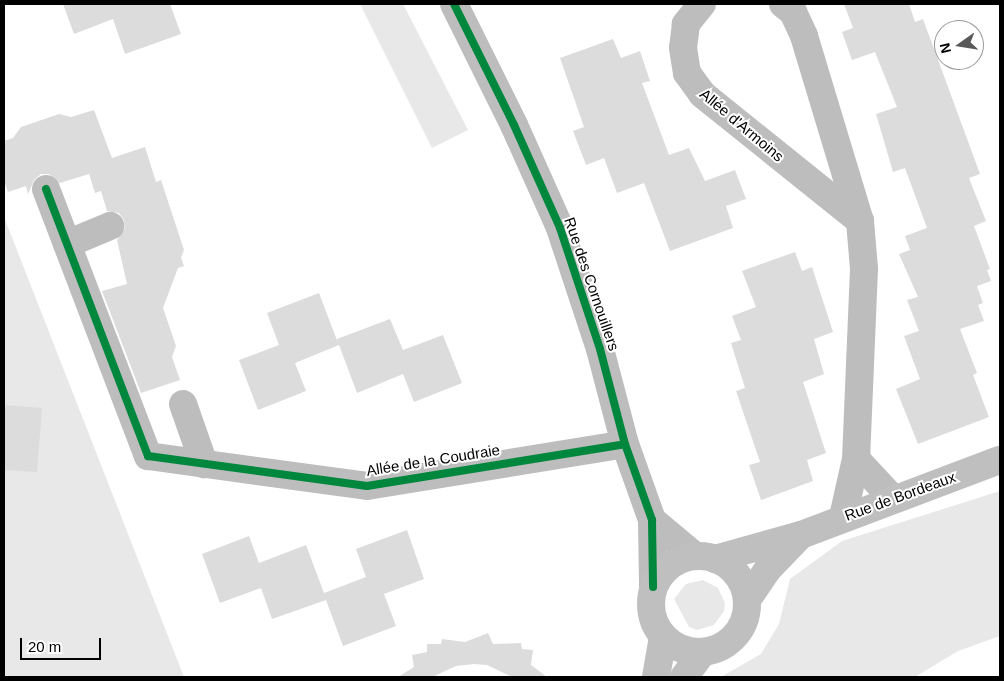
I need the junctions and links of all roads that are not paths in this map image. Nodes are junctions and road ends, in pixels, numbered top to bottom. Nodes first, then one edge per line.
1 (454, 4) edge
2 (702, 4) edge
3 (783, 4) edge
4 (46, 190) dead end
5 (860, 221) junction
6 (110, 226) dead end
7 (67, 244) junction
8 (183, 404) dead end
9 (625, 444) junction
10 (856, 459) junction
11 (1000, 460) edge
12 (204, 464) junction
13 (893, 499) junction
14 (844, 517) junction
15 (652, 520) junction
16 (801, 535) junction
17 (705, 557) junction
18 (654, 587) junction
19 (747, 600) junction
20 (662, 637) junction
21 (702, 653) junction
22 (656, 677) edge
23 (684, 677) edge

1 - 9 street, Rue des Cornouillers
2 - 5 street, Allée d'Armoins
3 - 5 street
4 - 7 street
5 - 10 street
6 - 7 street
7 - 12 street, Allée de la Coudraie
8 - 12 street
9 - 12 street, Allée de la Coudraie
9 - 15 street, Rue des Cornouillers
10 - 13 street
10 - 14 street
11 - 13 main road, Rue de Bordeaux
13 - 14 main road, Rue de Bordeaux
14 - 16 main road, Rue de Bordeaux
15 - 17 street
15 - 18 street, Rue des Cornouillers
16 - 17 main road, Rue de Bordeaux
16 - 19 main road
17 - 18 main road
17 - 19 main road
18 - 20 main road
19 - 21 main road
20 - 21 main road
20 - 22 main road
21 - 23 main road

